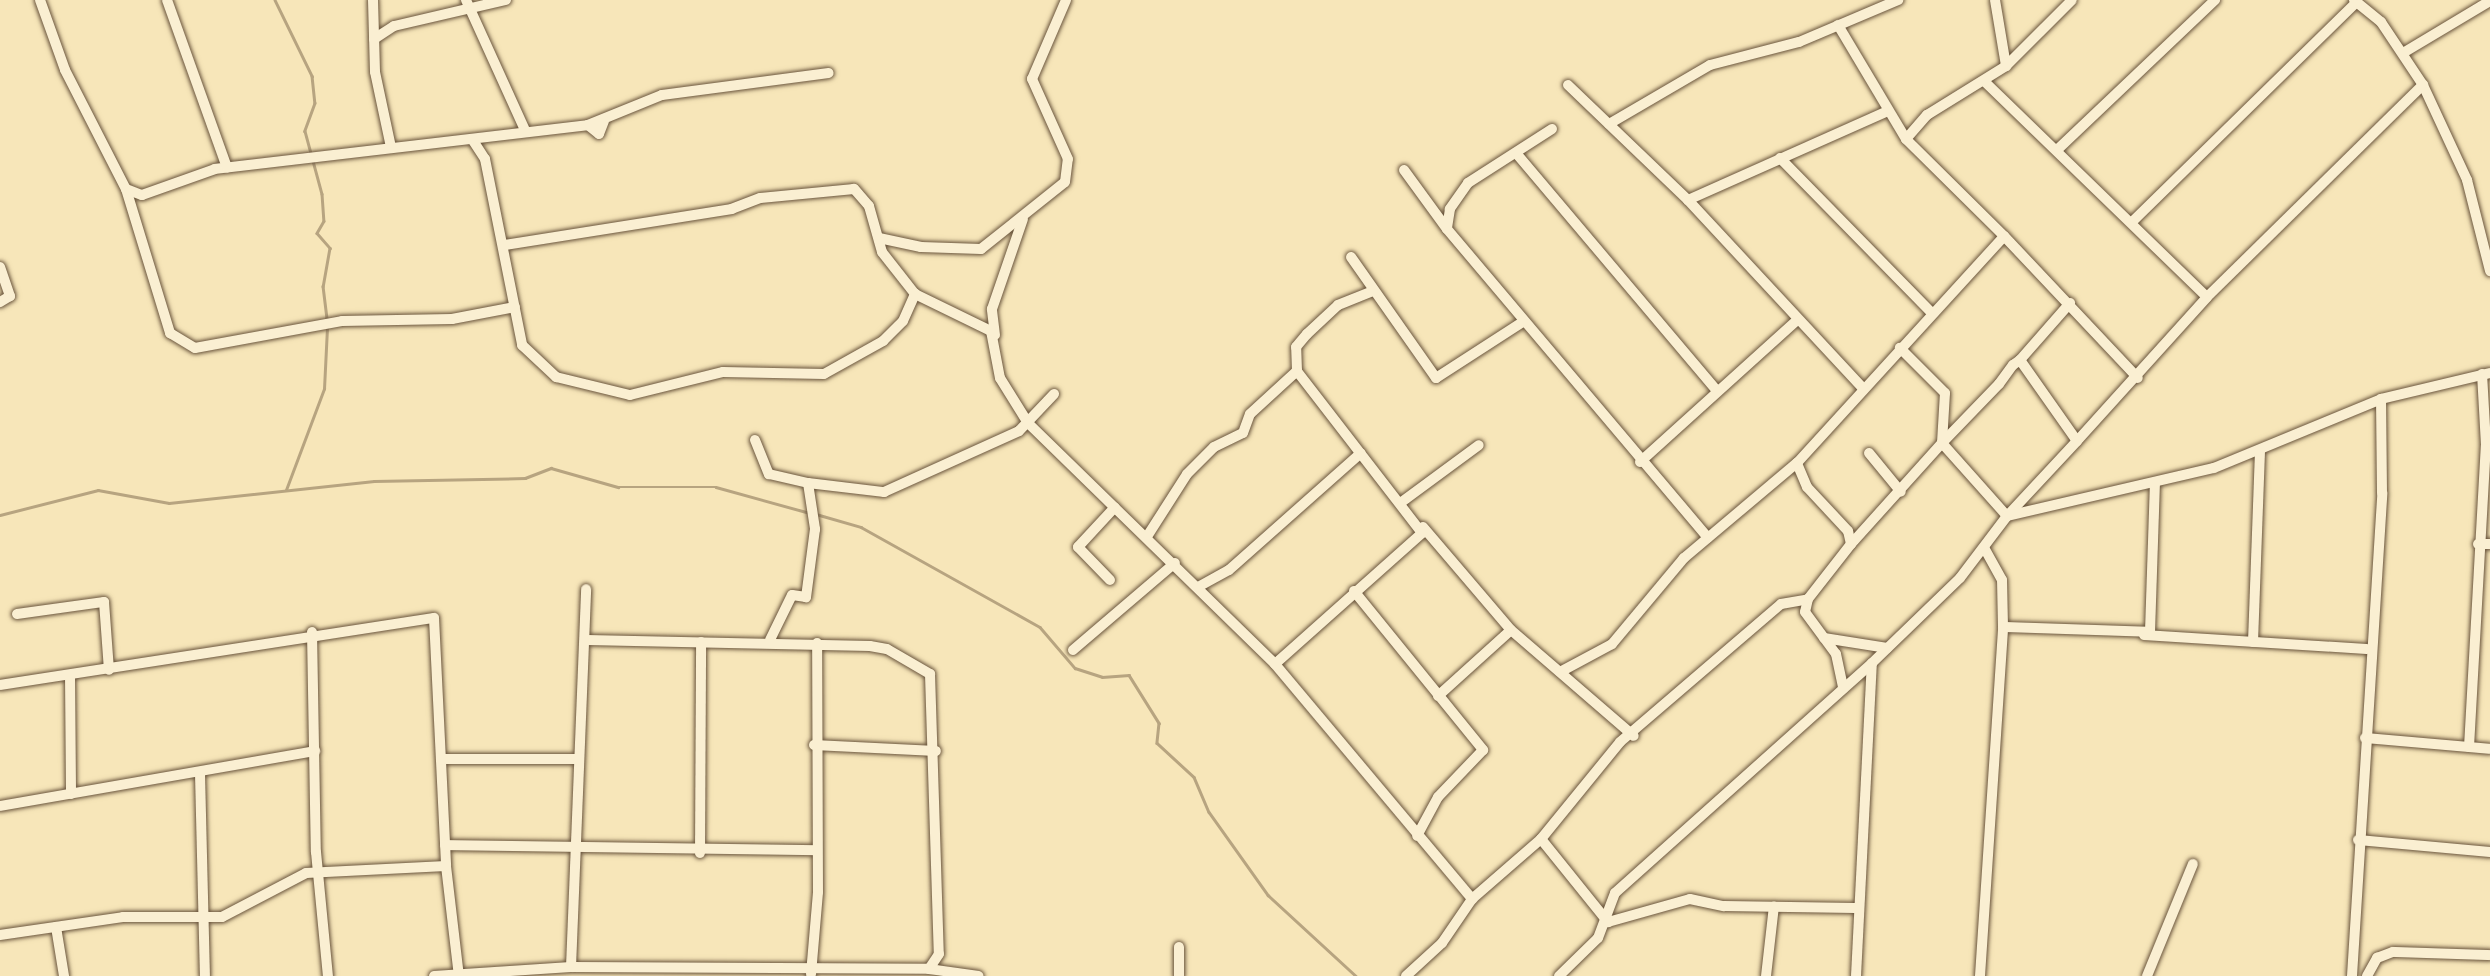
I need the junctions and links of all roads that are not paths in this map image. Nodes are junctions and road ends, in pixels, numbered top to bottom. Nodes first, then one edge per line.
1 (167, 0) edge
2 (373, 0) edge
3 (506, 0) edge
4 (1066, 0) edge
5 (1898, 0) edge
6 (1995, 0) edge
7 (2072, 0) edge
8 (2216, 0) edge
9 (44, 1) edge
10 (2490, 1) edge
11 (2355, 2) edge
12 (467, 4) edge
13 (1838, 25) junction
14 (374, 39) junction
15 (2403, 53) junction
16 (2006, 66) junction
17 (829, 73) dead end
18 (1984, 81) junction
19 (1568, 85) dead end
20 (2423, 85) junction
21 (1888, 111) junction
22 (1609, 124) junction
23 (1552, 129) dead end
24 (525, 130) junction
25 (472, 139) junction
26 (1906, 139) junction
27 (391, 147) junction
28 (2057, 150) junction
29 (1516, 153) junction
30 (1780, 158) junction
31 (227, 168) junction
32 (1404, 170) dead end
33 (126, 189) junction
34 (1688, 200) junction
35 (1023, 217) junction
36 (2133, 221) junction
37 (1447, 229) junction
38 (2004, 236) junction
39 (879, 237) junction
40 (2486, 240) edge
41 (505, 245) junction
42 (1352, 257) dead end
43 (0, 267) edge
44 (2490, 271) edge
45 (1373, 291) junction
46 (915, 294) junction
47 (2207, 298) junction
48 (0, 302) edge
49 (2070, 303) junction
50 (515, 307) junction
51 (1932, 313) junction
52 (1524, 321) junction
53 (1796, 321) junction
54 (996, 339) junction
55 (1900, 348) junction
56 (2020, 360) junction
57 (1297, 371) junction
58 (2486, 374) edge
59 (2138, 379) junction
60 (1863, 387) junction
61 (1716, 390) junction
62 (1055, 394) dead end
63 (2381, 399) junction
64 (1028, 423) junction
65 (755, 440) dead end
66 (2077, 441) junction
67 (1942, 443) junction
68 (1479, 445) dead end
69 (2260, 450) junction
70 (1361, 453) junction
71 (1870, 453) dead end
72 (1640, 462) junction
73 (1797, 463) junction
74 (808, 482) junction
75 (2155, 483) junction
76 (1901, 492) junction
77 (1403, 501) junction
78 (1115, 507) junction
79 (2007, 516) junction
80 (1423, 527) junction
81 (1148, 535) junction
82 (1709, 538) junction
83 (1851, 544) junction
84 (2478, 544) junction
85 (2490, 544) edge
86 (1986, 549) junction
87 (1175, 563) junction
88 (1110, 580) dead end
89 (1198, 587) junction
90 (586, 589) dead end
91 (1354, 591) junction
92 (1804, 605) junction
93 (17, 614) dead end
94 (2003, 627) junction
95 (1511, 630) junction
96 (312, 632) junction
97 (2140, 635) junction
98 (1824, 638) junction
99 (587, 640) junction
100 (770, 640) junction
101 (701, 642) junction
102 (2253, 642) junction
103 (2476, 642) junction
104 (817, 643) junction
105 (2490, 644) edge
106 (1887, 648) junction
107 (2367, 649) junction
108 (1073, 650) dead end
109 (1872, 663) junction
110 (1275, 664) junction
111 (109, 670) junction
112 (1560, 672) junction
113 (70, 675) junction
114 (0, 685) edge
115 (1843, 688) junction
116 (1438, 696) junction
117 (1634, 736) junction
118 (2365, 738) junction
119 (814, 745) junction
120 (2469, 747) junction
121 (2490, 750) edge
122 (314, 751) junction
123 (936, 751) junction
124 (577, 758) junction
125 (441, 759) junction
126 (200, 774) junction
127 (71, 794) junction
128 (0, 806) edge
129 (1417, 836) junction
130 (1541, 839) junction
131 (2358, 840) junction
132 (445, 845) junction
133 (576, 850) junction
134 (815, 850) junction
135 (2490, 852) edge
136 (700, 853) junction
137 (2193, 864) dead end
138 (446, 866) junction
139 (323, 875) junction
140 (1472, 899) junction
141 (1774, 906) junction
142 (1856, 908) junction
143 (202, 918) junction
144 (1608, 922) junction
145 (56, 928) junction
146 (0, 935) edge
147 (1180, 947) dead end
148 (2490, 955) edge
149 (571, 967) junction
150 (929, 969) junction
151 (811, 973) edge
152 (458, 974) edge
153 (706, 974) edge
154 (64, 976) edge
155 (205, 976) edge
156 (328, 976) edge
157 (434, 976) edge
158 (979, 976) edge
159 (1179, 976) edge
160 (1406, 976) edge
161 (1559, 976) edge
162 (1766, 976) edge
163 (1856, 976) edge
164 (1980, 976) edge
165 (2147, 976) edge
166 (2352, 976) edge
167 (2367, 976) edge

1 - 31 street
2 - 14 street
3 - 12 street
4 - 35 street
5 - 13 street
6 - 16 street
7 - 16 street
8 - 28 street
9 - 33 street
10 - 15 street
11 - 15 street
11 - 36 street
12 - 14 street
12 - 24 street
13 - 21 street
13 - 22 street
14 - 27 street
15 - 20 street
16 - 18 street
17 - 24 street
18 - 26 street
18 - 28 street
19 - 22 street
20 - 40 street
20 - 47 street
21 - 26 street
21 - 30 street
22 - 34 street
23 - 29 street
24 - 25 street
25 - 27 street
25 - 41 street
26 - 38 street
27 - 31 street
28 - 36 street
29 - 37 street
29 - 61 street
30 - 34 street
30 - 51 street
31 - 33 street
32 - 37 street
33 - 50 street
34 - 53 street
35 - 39 street
35 - 54 street
36 - 47 street
37 - 52 street
38 - 49 street
38 - 51 street
39 - 41 street
39 - 46 street
40 - 44 street
41 - 50 street
42 - 45 street
43 - 48 street
45 - 52 street
45 - 57 street
46 - 50 street
46 - 54 street
47 - 59 street
49 - 56 street
49 - 59 street
51 - 55 street
52 - 72 street
53 - 60 street
53 - 61 street
54 - 64 street
55 - 60 street
55 - 67 street
56 - 66 street
56 - 67 street
57 - 70 street
57 - 81 street
58 - 63 street
58 - 84 street
59 - 66 street
60 - 73 street
61 - 72 street
62 - 64 street
63 - 69 street
63 - 107 street
64 - 74 street
64 - 78 street
65 - 74 street
66 - 79 street
67 - 76 street
67 - 79 street
68 - 77 street
69 - 75 street
69 - 102 street
70 - 77 street
70 - 89 street
71 - 76 street
72 - 82 street
73 - 82 street
73 - 83 street
74 - 100 street
75 - 79 street
75 - 97 street
76 - 83 street
77 - 80 street
78 - 81 street
78 - 88 street
79 - 86 street
80 - 91 street
80 - 95 street
81 - 87 street
82 - 112 street
83 - 92 street
84 - 85 street
84 - 103 street
86 - 94 street
86 - 106 street
87 - 89 street
87 - 108 street
89 - 110 street
90 - 99 street
91 - 110 street
91 - 116 street
92 - 98 street
92 - 117 street
93 - 111 street
94 - 97 street
94 - 164 street
95 - 112 street
95 - 116 street
96 - 111 street
96 - 122 street
96 - 125 street
97 - 102 street
98 - 106 street
98 - 115 street
99 - 101 street
99 - 124 street
100 - 101 street
100 - 104 street
101 - 136 street
102 - 107 street
103 - 105 street
103 - 120 street
104 - 119 street
104 - 123 street
106 - 109 street
107 - 118 street
109 - 115 street
109 - 142 street
110 - 129 street
111 - 113 street
112 - 117 street
113 - 114 street
113 - 127 street
115 - 144 street
116 - 129 street
117 - 130 street
118 - 120 street
118 - 131 street
119 - 123 street
119 - 134 street
120 - 121 street
122 - 126 street
122 - 139 street
123 - 150 street
124 - 125 street
124 - 133 street
125 - 132 street
126 - 127 street
126 - 143 street
127 - 128 street
129 - 140 street
130 - 140 street
130 - 144 street
131 - 135 street
131 - 166 street
132 - 133 street
132 - 138 street
133 - 136 street
133 - 149 street
134 - 136 street
134 - 151 street
137 - 165 street
138 - 139 street
138 - 152 street
139 - 143 street
139 - 156 street
140 - 160 street
141 - 142 street
141 - 144 street
141 - 162 street
142 - 163 street
143 - 145 street
143 - 155 street
144 - 161 street
145 - 146 street
145 - 154 street
147 - 159 street
148 - 167 street
149 - 152 street
149 - 153 street
150 - 151 street
150 - 158 street
151 - 153 street
152 - 157 street

